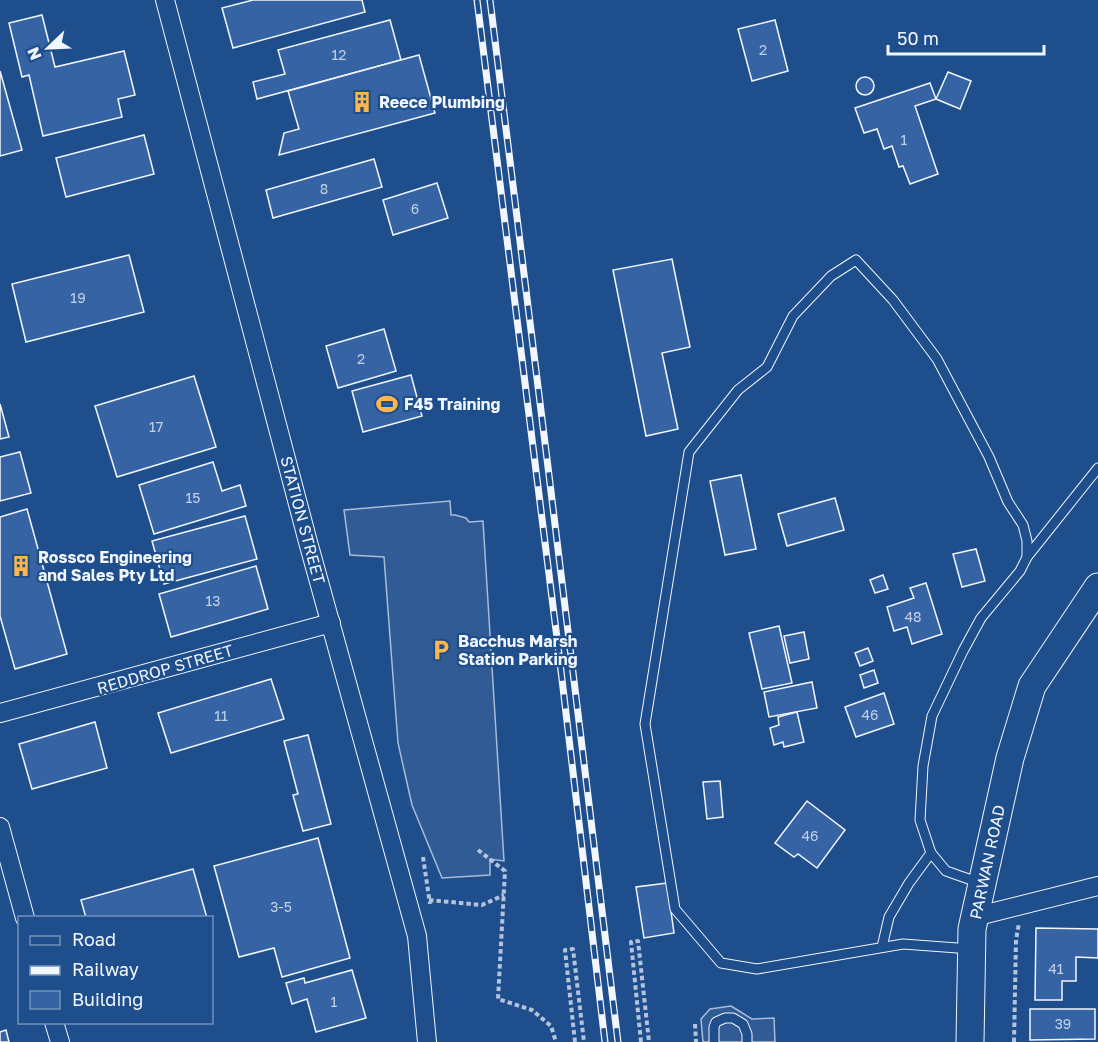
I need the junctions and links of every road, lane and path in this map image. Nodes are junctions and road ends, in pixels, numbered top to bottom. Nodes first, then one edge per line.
1 (165, 0) edge
2 (1098, 468) edge
3 (1027, 556) junction
4 (1098, 587) edge
5 (330, 623) junction
6 (0, 713) edge
7 (0, 827) edge
8 (478, 850) dead end
9 (931, 853) junction
10 (982, 883) junction
11 (1098, 886) edge
12 (504, 895) junction
13 (429, 900) dead end
14 (1022, 905) junction
15 (24, 916) edge
16 (974, 917) junction
17 (882, 947) junction
18 (972, 950) junction
19 (54, 1024) edge
20 (695, 1024) dead end
21 (60, 1042) edge
22 (427, 1042) edge
23 (556, 1042) edge
24 (575, 1042) edge
25 (584, 1042) edge
26 (641, 1042) edge
27 (649, 1042) edge
28 (696, 1042) edge
29 (714, 1042) edge
30 (747, 1042) edge
31 (970, 1042) edge
32 (1014, 1042) edge

1 - 5 street, STATION STREET
2 - 3 lane
3 - 9 lane
3 - 17 lane
4 - 10 main road, PARWAN ROAD
5 - 6 street, REDDROP STREET
5 - 22 street, STATION STREET
7 - 15 street
8 - 12 path
9 - 10 lane
9 - 17 lane
10 - 16 main road, PARWAN ROAD
11 - 14 street
12 - 13 path
12 - 23 path
14 - 16 street
14 - 32 path
16 - 18 main road, PARWAN ROAD
17 - 18 lane
18 - 31 main road, PARWAN ROAD
19 - 21 street
20 - 28 path
24 - 25 path
26 - 27 path
29 - 30 lane

